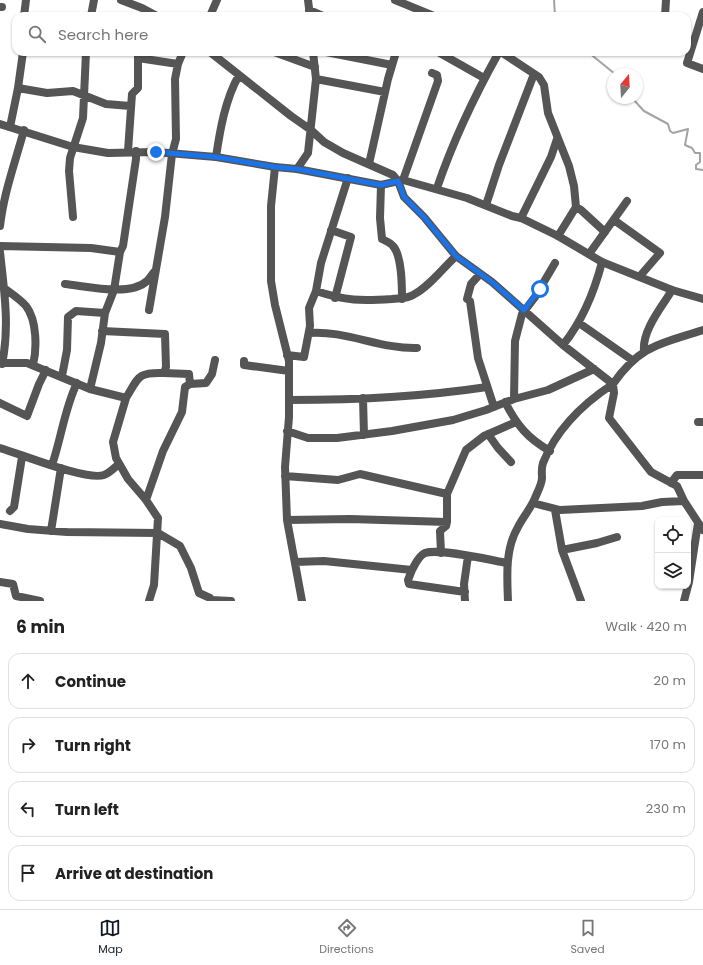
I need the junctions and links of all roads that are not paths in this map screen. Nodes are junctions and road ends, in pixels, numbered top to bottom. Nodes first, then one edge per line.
1 (26, 0) edge
2 (94, 0) edge
3 (121, 0) edge
4 (217, 0) edge
5 (308, 0) edge
6 (395, 0) edge
7 (666, 0) edge
8 (24, 12) edge
9 (92, 12) edge
10 (146, 12) edge
11 (212, 12) edge
12 (309, 12) edge
13 (416, 12) edge
14 (665, 12) edge
15 (703, 12) edge
16 (701, 31) edge
17 (691, 54) edge
18 (22, 56) edge
19 (86, 56) edge
20 (138, 56) edge
21 (142, 56) edge
22 (181, 56) edge
23 (217, 56) edge
24 (285, 56) edge
25 (313, 56) edge
26 (346, 56) edge
27 (395, 56) edge
28 (445, 56) edge
29 (498, 56) edge
30 (506, 56) edge
31 (690, 56) edge
32 (178, 64) junction
33 (392, 65) junction
34 (314, 67) junction
35 (703, 69) edge
36 (432, 73) dead end
37 (534, 74) junction
38 (239, 75) junction
39 (484, 78) junction
40 (316, 79) junction
41 (18, 88) junction
42 (385, 92) junction
43 (84, 95) junction
44 (130, 106) junction
45 (0, 124) edge
46 (10, 127) junction
47 (24, 130) junction
48 (311, 130) junction
49 (557, 139) junction
50 (73, 147) junction
51 (132, 151) junction
52 (172, 154) junction
53 (216, 157) junction
54 (369, 164) junction
55 (275, 167) junction
56 (297, 169) junction
57 (348, 178) junction
58 (401, 180) junction
59 (381, 185) junction
60 (437, 188) junction
61 (627, 201) dead end
62 (486, 205) junction
63 (576, 207) junction
64 (73, 217) dead end
65 (521, 218) junction
66 (614, 220) junction
67 (0, 226) edge
68 (332, 230) junction
69 (605, 232) junction
70 (558, 236) junction
71 (0, 246) edge
72 (0, 252) edge
73 (120, 252) junction
74 (588, 254) junction
75 (456, 256) junction
76 (602, 262) junction
77 (555, 263) dead end
78 (1, 265) edge
79 (154, 270) junction
80 (480, 274) junction
81 (640, 276) junction
82 (65, 284) dead end
83 (4, 288) junction
84 (114, 290) junction
85 (672, 290) junction
86 (316, 291) junction
87 (335, 298) junction
88 (402, 299) junction
89 (703, 299) edge
90 (149, 310) dead end
91 (524, 310) junction
92 (105, 313) junction
93 (579, 323) junction
94 (703, 330) edge
95 (102, 331) junction
96 (309, 333) junction
97 (563, 345) junction
98 (417, 348) dead end
99 (644, 351) junction
100 (287, 355) junction
101 (215, 360) dead end
102 (632, 360) junction
103 (244, 361) dead end
104 (1, 364) edge
105 (32, 365) junction
106 (594, 369) junction
107 (46, 370) junction
108 (289, 371) junction
109 (164, 373) junction
110 (62, 376) junction
111 (77, 382) junction
112 (190, 384) junction
113 (612, 384) junction
114 (487, 387) junction
115 (90, 389) junction
116 (126, 398) junction
117 (363, 398) junction
118 (514, 399) junction
119 (289, 400) junction
120 (505, 402) junction
121 (0, 403) edge
122 (494, 407) junction
123 (516, 422) junction
124 (287, 431) junction
125 (488, 434) junction
126 (364, 435) junction
127 (0, 448) edge
128 (550, 451) junction
129 (22, 457) junction
130 (511, 462) dead end
131 (119, 464) junction
132 (52, 465) junction
133 (61, 468) junction
134 (703, 475) edge
135 (285, 476) junction
136 (671, 483) junction
137 (448, 494) junction
138 (146, 500) junction
139 (684, 501) junction
140 (533, 503) junction
141 (555, 510) junction
142 (10, 512) dead end
143 (287, 520) junction
144 (447, 522) junction
145 (0, 524) edge
146 (700, 526) edge
147 (51, 531) junction
148 (158, 533) junction
149 (617, 537) dead end
150 (562, 550) junction
151 (441, 553) junction
152 (468, 556) junction
153 (295, 562) junction
154 (507, 563) junction
155 (412, 570) junction
156 (0, 582) edge
157 (465, 592) junction
158 (212, 600) edge
159 (40, 601) edge
160 (149, 601) edge
161 (231, 601) edge
162 (302, 601) edge
163 (465, 601) edge
164 (508, 601) edge
165 (580, 601) edge
166 (684, 601) edge

1 - 8 street
2 - 9 street
3 - 10 street
4 - 11 street
5 - 12 street
6 - 13 street
7 - 14 street
15 - 16 street
16 - 17 street
18 - 41 street
19 - 43 street
20 - 44 street
21 - 32 street
22 - 32 street
23 - 38 street
24 - 34 street
25 - 34 street
26 - 33 street
27 - 33 street
28 - 39 street
29 - 39 street
30 - 37 street
31 - 35 street
32 - 52 street
33 - 42 street
34 - 40 street
36 - 58 street
37 - 49 street
37 - 62 street
38 - 48 street
38 - 53 street
39 - 60 street
40 - 42 street
40 - 48 street
41 - 43 street
41 - 46 street
42 - 54 street
43 - 44 street
43 - 50 street
44 - 51 street
45 - 46 street
46 - 47 street
47 - 50 street
47 - 67 street
48 - 54 street
48 - 56 street
49 - 63 street
49 - 65 street
50 - 51 street
50 - 64 street
51 - 52 street
51 - 73 street
52 - 53 street
52 - 79 street
53 - 55 street
54 - 58 street
55 - 56 street
55 - 100 street
56 - 57 street
57 - 59 street
57 - 68 street
58 - 59 street
58 - 60 street
58 - 75 street
59 - 88 street
60 - 62 street
61 - 66 street
62 - 65 street
63 - 69 street
63 - 70 street
65 - 70 street
66 - 69 street
66 - 81 street
68 - 86 street
68 - 87 street
69 - 74 street
70 - 74 street
71 - 73 street
72 - 78 street
73 - 84 street
74 - 76 street
75 - 80 street
75 - 88 street
76 - 81 street
76 - 93 street
77 - 91 street
78 - 83 street
79 - 84 street
79 - 90 street
80 - 91 street
80 - 114 street
81 - 85 street
82 - 84 street
83 - 104 street
83 - 105 street
84 - 92 street
85 - 89 street
85 - 99 street
86 - 87 street
86 - 96 street
87 - 88 street
91 - 97 street
91 - 118 street
92 - 95 street
92 - 110 street
93 - 97 street
93 - 102 street
94 - 99 street
95 - 109 street
95 - 115 street
96 - 98 street
96 - 100 street
97 - 106 street
99 - 102 street
100 - 108 street
101 - 112 street
102 - 113 street
103 - 108 street
104 - 105 street
105 - 107 street
106 - 113 street
106 - 118 street
107 - 110 street
107 - 121 street
108 - 119 street
109 - 112 street
109 - 116 street
110 - 111 street
111 - 115 street
111 - 132 street
112 - 138 street
113 - 128 street
113 - 136 street
114 - 117 street
114 - 122 street
115 - 116 street
116 - 131 street
117 - 119 street
117 - 126 street
118 - 120 street
119 - 124 street
120 - 122 street
120 - 123 street
122 - 126 street
123 - 125 street
123 - 128 street
124 - 126 street
124 - 135 street
125 - 130 street
125 - 137 street
127 - 129 street
128 - 140 street
129 - 132 street
129 - 142 street
131 - 133 street
131 - 138 street
132 - 133 street
133 - 147 street
134 - 136 street
135 - 137 street
135 - 143 street
136 - 139 street
137 - 144 street
138 - 148 street
139 - 141 street
139 - 146 street
140 - 141 street
140 - 154 street
141 - 150 street
143 - 144 street
143 - 153 street
144 - 151 street
145 - 147 street
146 - 166 street
147 - 148 street
148 - 158 street
148 - 160 street
149 - 150 street
150 - 165 street
151 - 152 street
151 - 155 street
152 - 154 street
152 - 157 street
153 - 155 street
153 - 162 street
154 - 164 street
155 - 157 street
156 - 159 street
157 - 163 street
158 - 161 street

